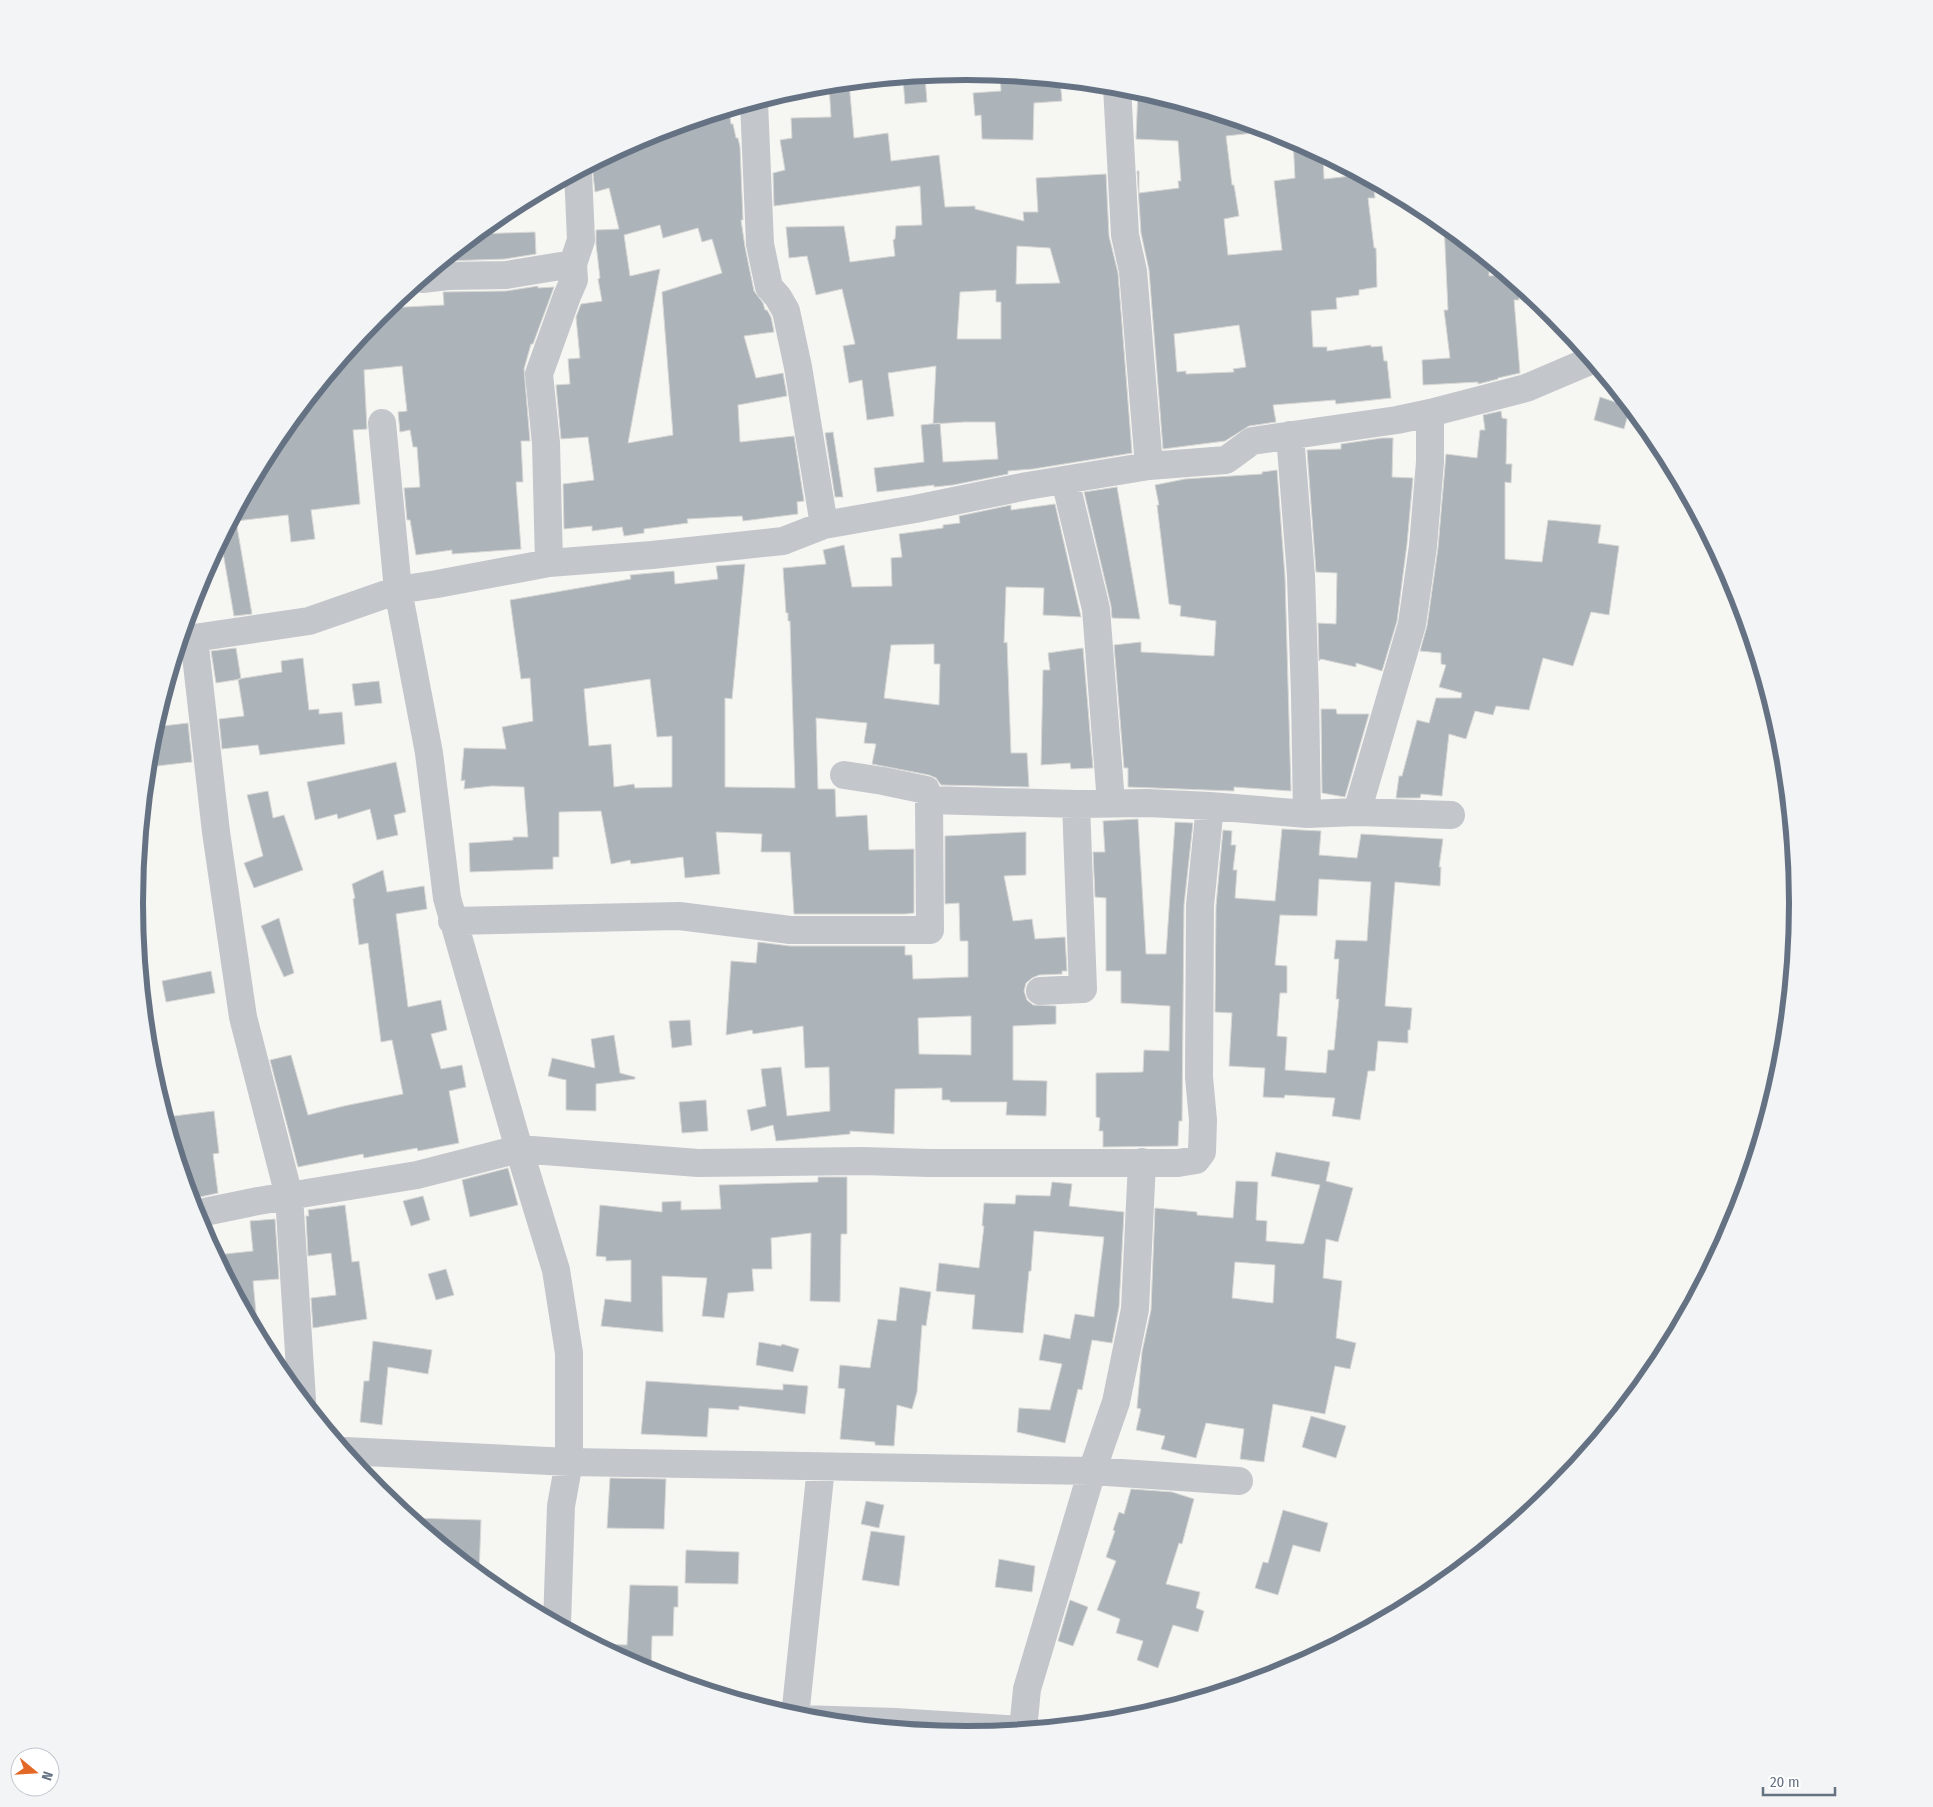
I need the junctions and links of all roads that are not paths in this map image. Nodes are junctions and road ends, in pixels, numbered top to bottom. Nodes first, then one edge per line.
1 (1116, 94) edge
2 (754, 108) edge
3 (578, 178) edge
4 (573, 264) junction
5 (431, 278) edge
6 (1587, 362) edge
7 (1430, 413) junction
8 (382, 423) dead end
9 (1290, 435) junction
10 (1149, 466) junction
11 (1064, 480) junction
12 (824, 525) junction
13 (549, 563) junction
14 (398, 590) junction
15 (188, 638) edge
16 (844, 775) dead end
17 (929, 800) junction
18 (1111, 803) junction
19 (1076, 804) junction
20 (1210, 806) junction
21 (1357, 812) junction
22 (1306, 814) junction
23 (1451, 815) dead end
24 (452, 921) junction
25 (1040, 991) dead end
26 (519, 1149) junction
27 (1142, 1162) junction
28 (288, 1196) junction
29 (204, 1212) edge
30 (301, 1388) edge
31 (352, 1451) edge
32 (569, 1462) junction
33 (822, 1467) junction
34 (1092, 1471) junction
35 (1238, 1481) dead end
36 (557, 1618) edge
37 (795, 1708) edge
38 (872, 1721) edge
39 (1024, 1725) edge
40 (972, 1727) edge

1 - 10 street
2 - 12 street
3 - 4 street
4 - 5 street
4 - 13 street
6 - 7 street
7 - 9 street
7 - 21 street
8 - 14 street
9 - 10 street
9 - 22 street
10 - 11 street
11 - 12 street
11 - 18 street
12 - 13 street
13 - 14 street
14 - 15 street
14 - 24 street
15 - 28 street
16 - 17 street
17 - 19 street
17 - 24 street
18 - 19 street
18 - 20 street
19 - 25 street
20 - 22 street
20 - 27 street
21 - 22 street
21 - 23 street
24 - 26 street
26 - 27 street
26 - 28 street
26 - 32 street
27 - 34 street
28 - 29 street
28 - 30 street
31 - 32 street
32 - 33 street
32 - 36 street
33 - 34 street
33 - 37 street
34 - 35 street
34 - 39 street
38 - 40 street

